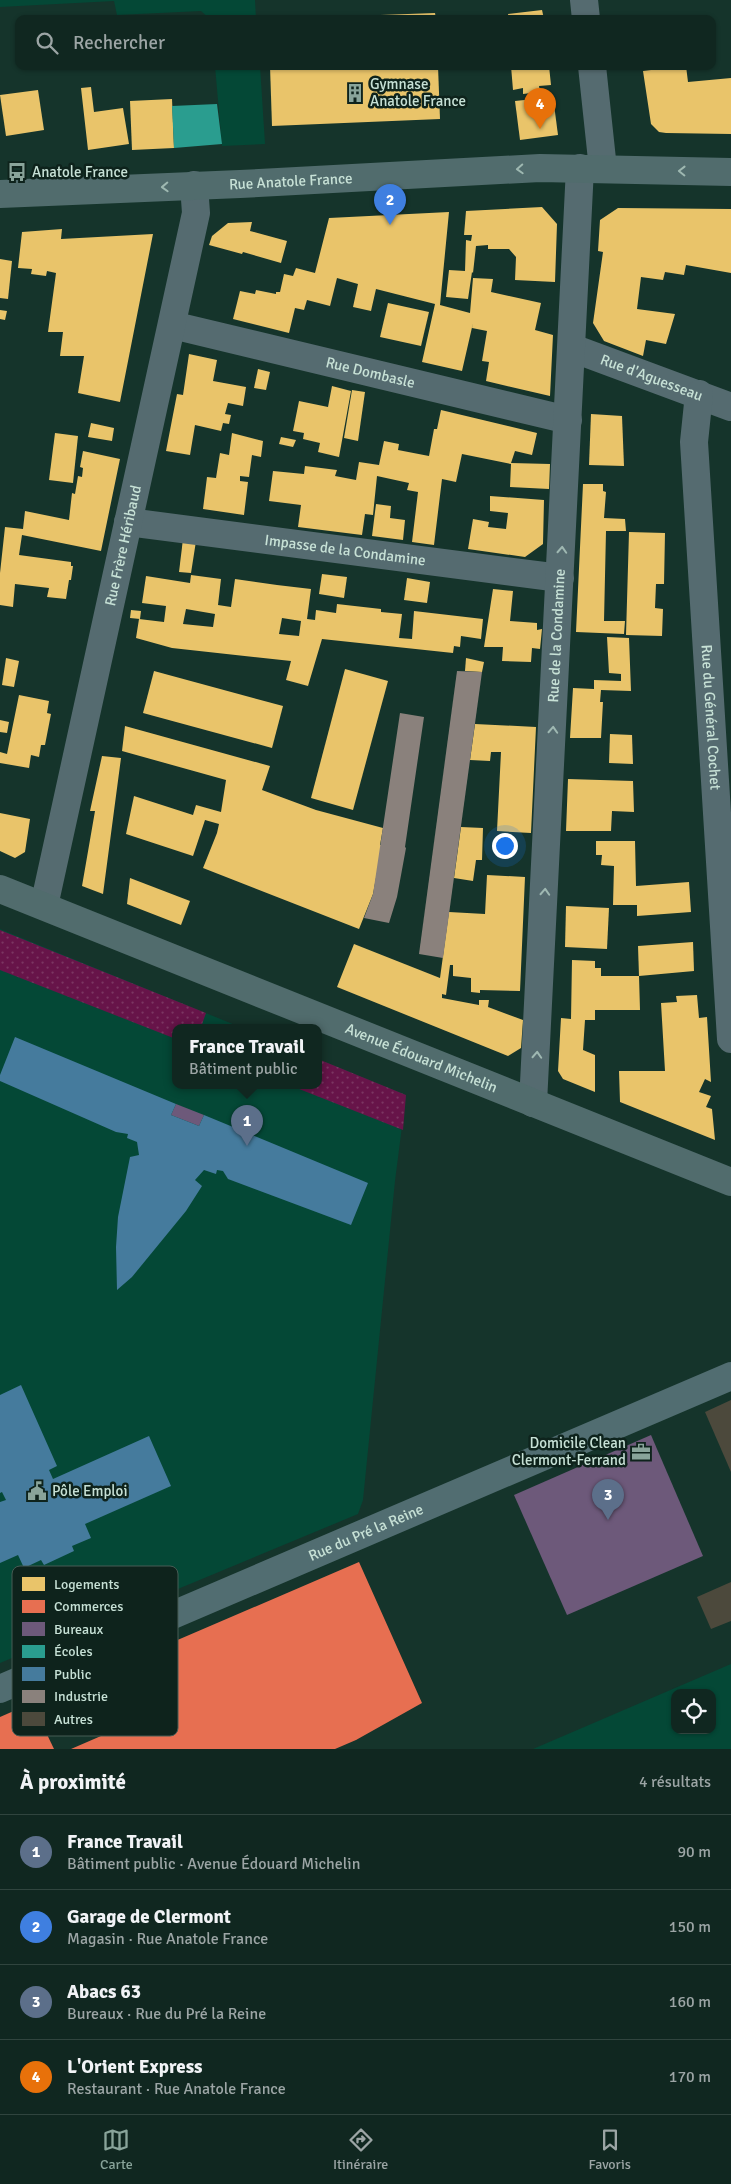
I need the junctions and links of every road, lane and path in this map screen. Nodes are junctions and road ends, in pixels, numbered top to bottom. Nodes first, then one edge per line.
1 (584, 0) edge
2 (586, 15) edge
3 (592, 70) edge
4 (591, 169) junction
5 (731, 172) edge
6 (194, 186) junction
7 (0, 194) edge
8 (172, 325) junction
9 (572, 348) junction
10 (700, 394) junction
11 (731, 406) edge
12 (568, 420) junction
13 (128, 522) junction
14 (560, 578) junction
15 (0, 889) edge
16 (44, 906) junction
17 (731, 1039) edge
18 (533, 1103) junction
19 (731, 1182) edge
20 (731, 1376) edge
21 (178, 1613) edge
22 (12, 1684) edge
23 (0, 1689) edge

1 - 2 street
3 - 4 street, Rue de la Condamine
5 -> 4 main road, Rue Anatole France
4 -> 6 main road, Rue Anatole France
4 - 9 street, Rue de la Condamine
6 -> 7 main road, Rue Anatole France
6 - 8 street, Rue Frère Héribaud
8 - 12 street, Rue Dombasle
8 - 13 street, Rue Frère Héribaud
9 - 10 street, Rue d'Aguesseau
9 - 12 street, Rue de la Condamine
10 - 11 street, Rue d'Aguesseau
10 - 17 street, Rue du Général Cochet
14 -> 12 street, Rue de la Condamine
13 - 14 street, Impasse de la Condamine
13 - 16 street, Rue Frère Héribaud
18 -> 14 street, Rue de la Condamine
15 - 16 main road, Avenue Édouard Michelin
16 - 18 main road, Avenue Édouard Michelin
18 - 19 main road, Avenue Édouard Michelin
20 - 21 main road, Rue du Pré la Reine
22 - 23 main road, Rue du Pré la Reine

